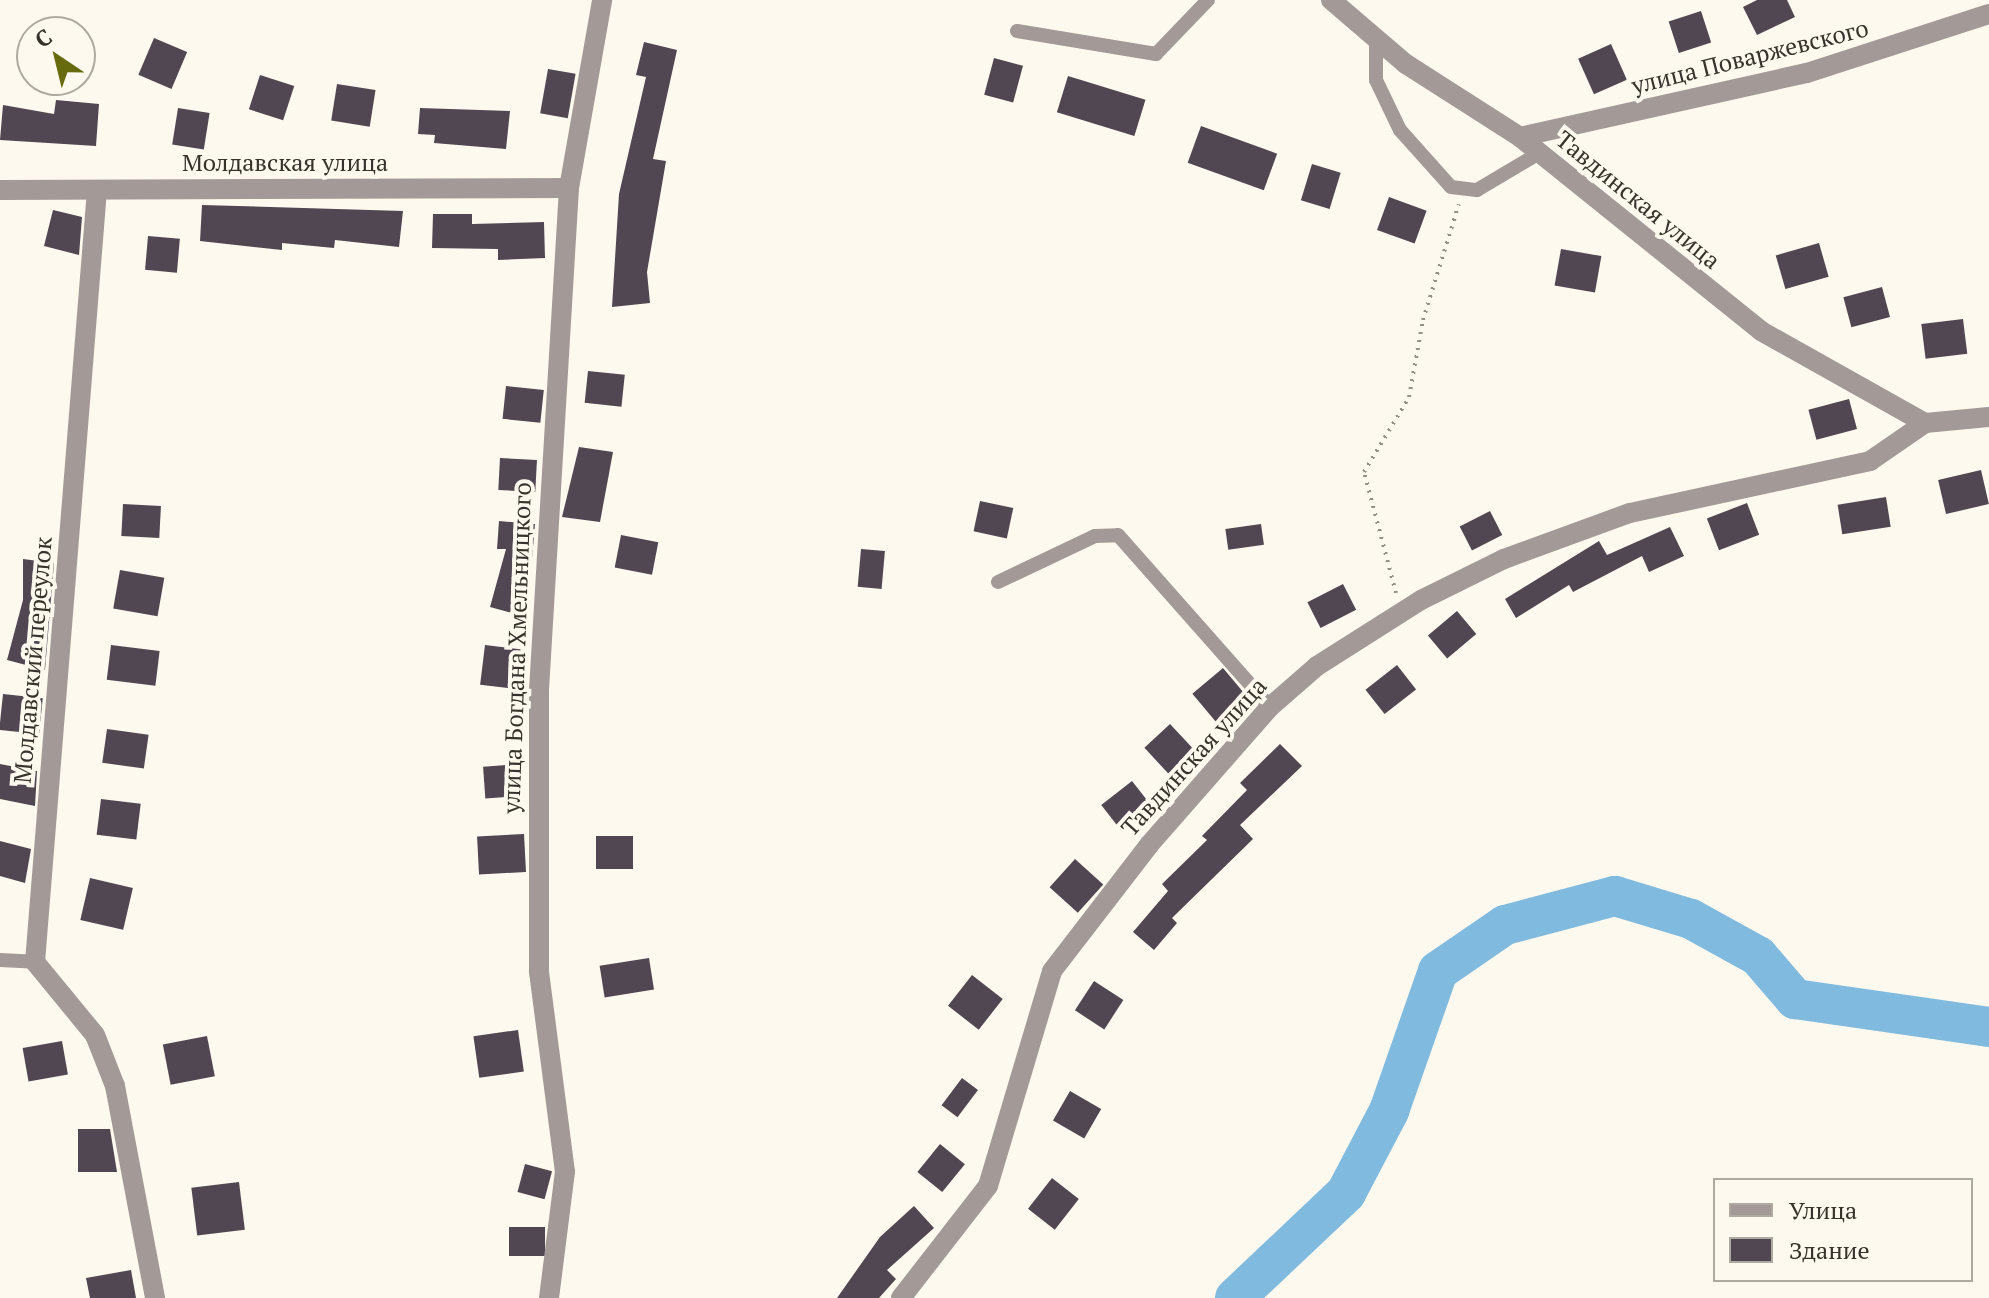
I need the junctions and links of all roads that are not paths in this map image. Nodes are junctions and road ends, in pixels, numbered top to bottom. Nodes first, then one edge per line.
1 (602, 0) edge
2 (1208, 0) edge
3 (1331, 0) edge
4 (1989, 14) edge
5 (1017, 31) dead end
6 (1376, 42) junction
7 (1520, 137) junction
8 (1539, 153) junction
9 (569, 188) junction
10 (0, 190) edge
11 (97, 190) junction
12 (1989, 417) edge
13 (1925, 423) junction
14 (998, 582) dead end
15 (1270, 707) junction
16 (0, 960) edge
17 (35, 962) junction
18 (155, 1298) edge
19 (549, 1298) edge
20 (901, 1298) edge

1 - 9 street, улица Богдана Хмельницкого
2 - 5 lane
3 - 6 street, Тавдинская улица
4 - 7 street, улица Поваржевского
6 - 7 street, Тавдинская улица
6 - 8 lane
7 - 8 street, Тавдинская улица
8 - 13 street, Тавдинская улица
9 - 11 street, Молдавская улица
9 - 19 street, улица Богдана Хмельницкого
10 - 11 street, Молдавская улица
11 - 17 street, Молдавский переулок
12 - 13 street
13 - 15 street, Тавдинская улица
14 - 15 lane
15 - 20 street, Тавдинская улица
16 - 17 lane
17 - 18 street

